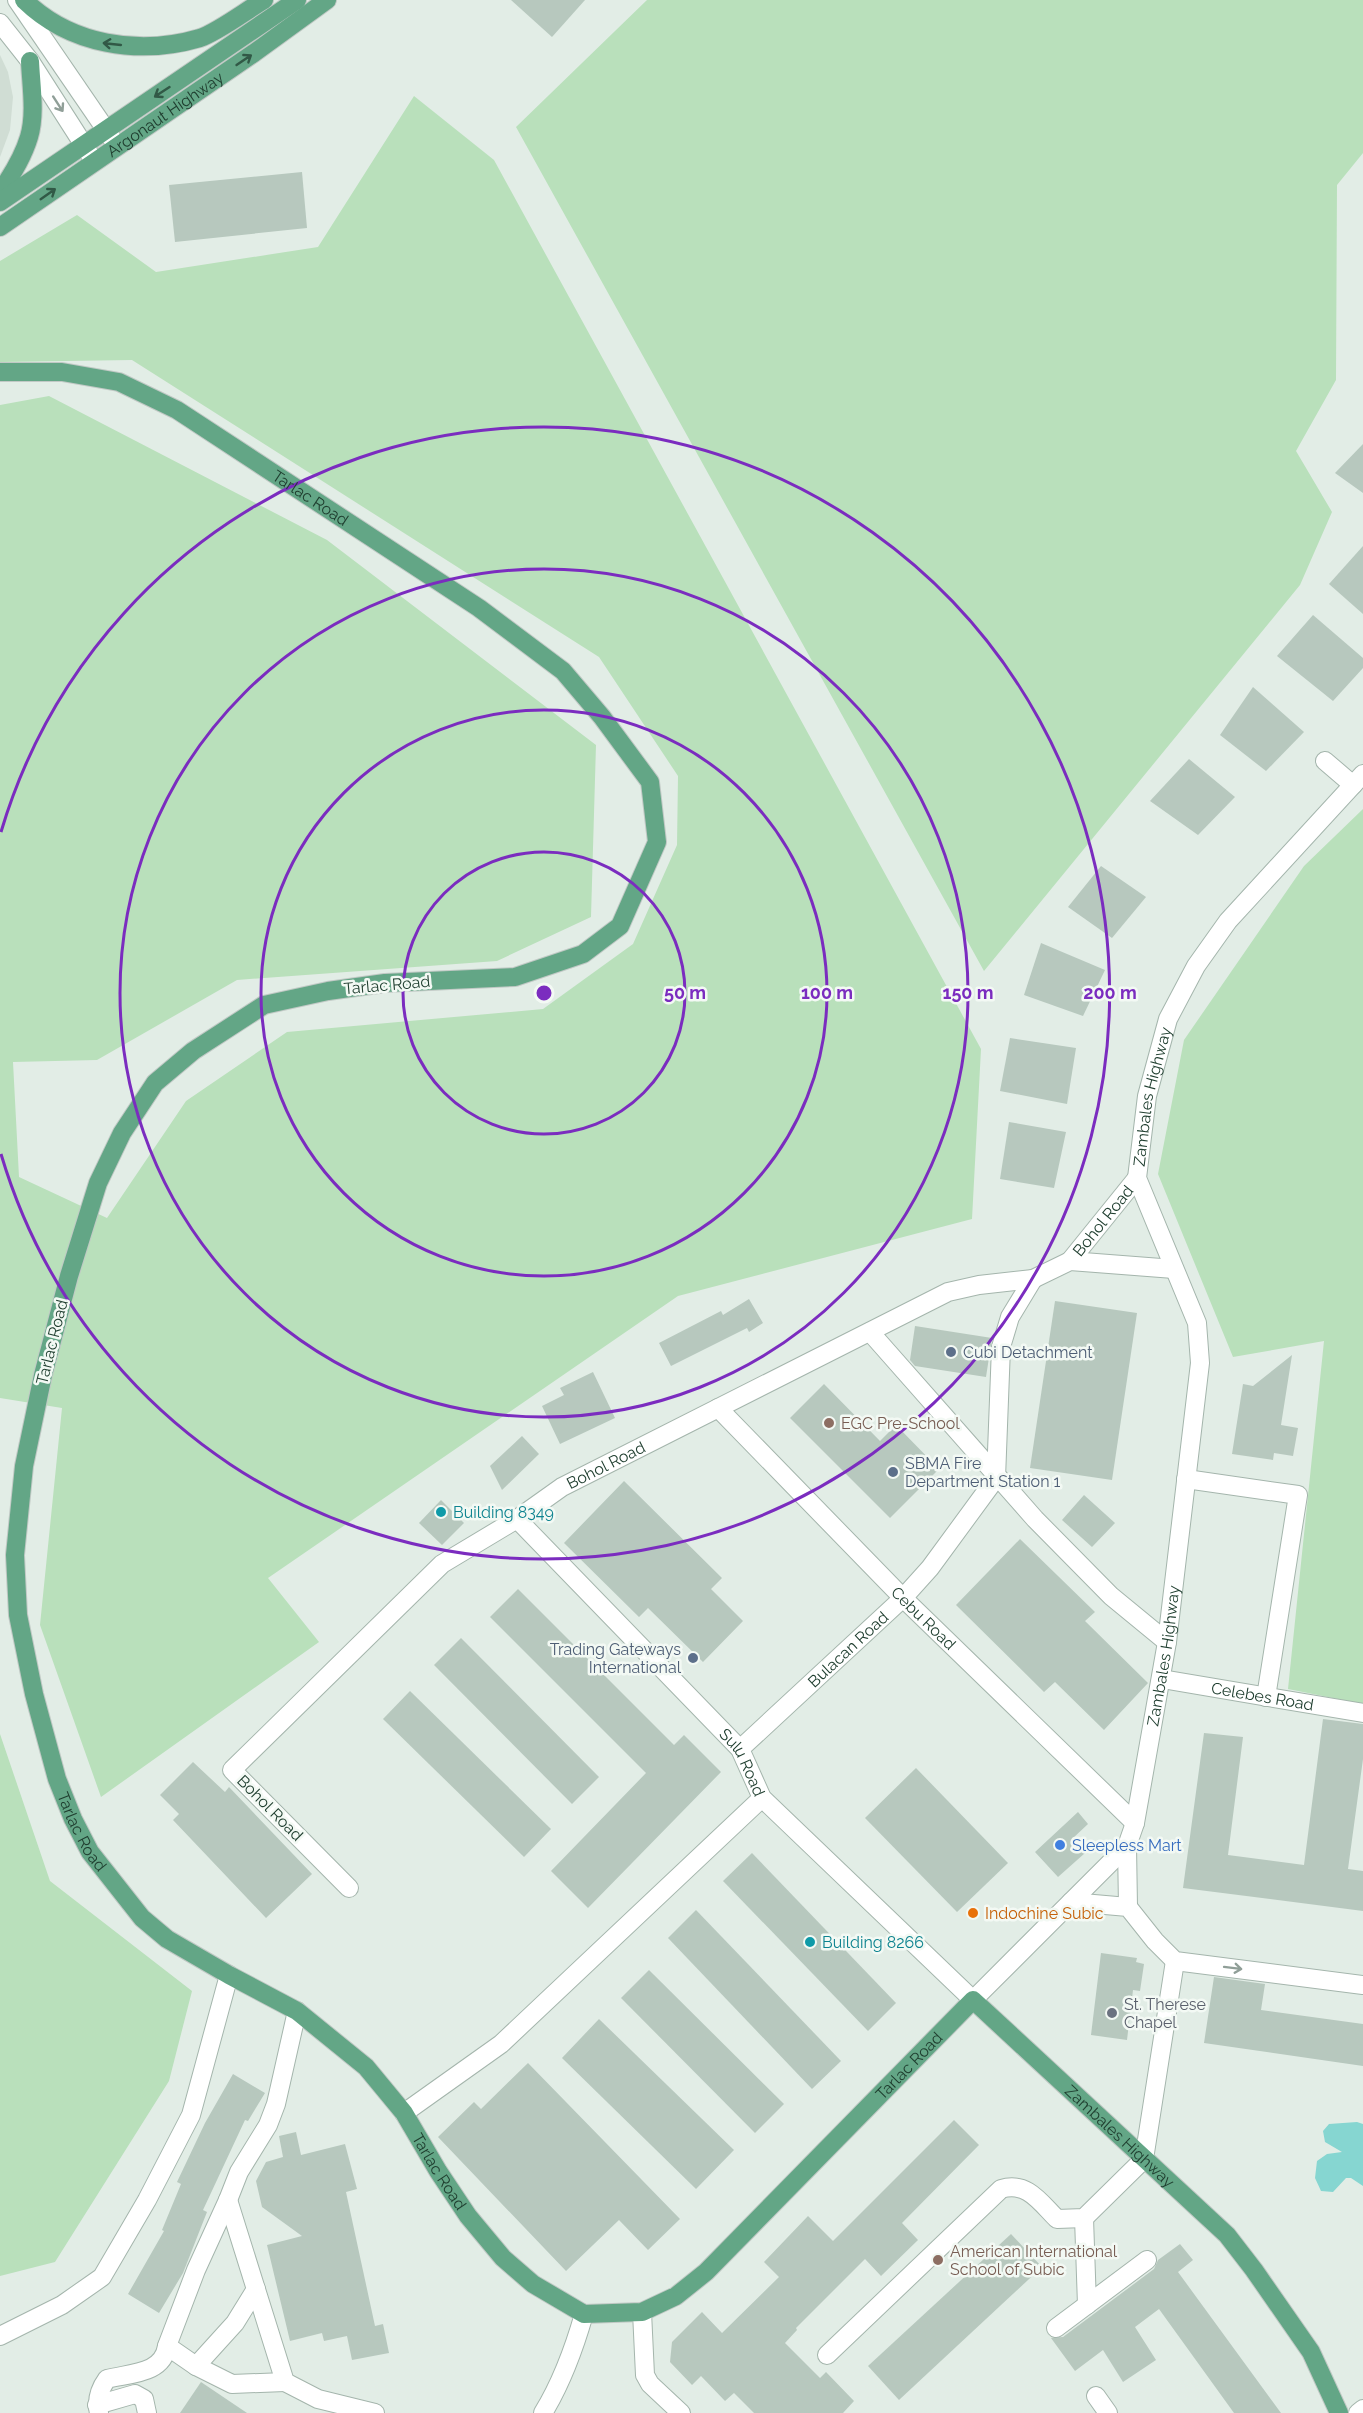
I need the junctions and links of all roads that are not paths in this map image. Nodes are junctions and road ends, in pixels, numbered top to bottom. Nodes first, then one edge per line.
1 (17, 0) edge
2 (24, 0) edge
3 (264, 0) edge
4 (297, 0) edge
5 (327, 0) edge
6 (0, 22) edge
7 (30, 61) junction
8 (106, 129) junction
9 (85, 145) junction
10 (117, 146) junction
11 (94, 161) junction
12 (0, 192) edge
13 (0, 202) edge
14 (0, 227) edge
15 (0, 372) edge
16 (1325, 761) dead end
17 (1358, 780) edge
18 (1137, 1178) junction
19 (1070, 1261) junction
20 (1174, 1269) junction
21 (1033, 1279) junction
22 (870, 1332) junction
23 (718, 1408) junction
24 (996, 1478) junction
25 (1186, 1479) junction
26 (517, 1519) junction
27 (903, 1598) junction
28 (1167, 1642) junction
29 (1162, 1679) junction
30 (1266, 1697) junction
31 (1363, 1713) edge
32 (740, 1749) junction
33 (762, 1798) junction
34 (1135, 1823) junction
35 (1127, 1846) junction
36 (349, 1888) dead end
37 (1071, 1902) junction
38 (1128, 1907) junction
39 (1175, 1960) junction
40 (229, 1976) junction
41 (1363, 1985) edge
42 (973, 2000) junction
43 (297, 2011) junction
44 (404, 2113) junction
45 (1144, 2159) junction
46 (228, 2200) junction
47 (1084, 2218) junction
48 (1147, 2260) dead end
49 (256, 2289) junction
50 (1087, 2305) junction
51 (642, 2312) junction
52 (584, 2314) junction
53 (1056, 2328) dead end
54 (0, 2336) edge
55 (167, 2346) junction
56 (827, 2355) dead end
57 (196, 2366) junction
58 (285, 2382) junction
59 (1096, 2396) dead end
60 (98, 2409) edge
61 (1363, 2409) edge
62 (147, 2413) edge
63 (375, 2413) edge
64 (543, 2413) edge
65 (681, 2413) edge
66 (1108, 2413) edge
67 (1339, 2413) edge
68 (1358, 2413) edge

1 - 8 street
3 -> 2 main road
4 -> 8 main road, Argonaut Highway
10 -> 5 main road, Argonaut Highway
6 - 7 street
7 -> 9 street
7 - 12 main road
8 - 9 main road, Argonaut Highway
8 - 10 street
9 - 11 street
9 - 13 main road, Argonaut Highway
10 - 11 main road, Argonaut Highway
14 -> 11 main road, Argonaut Highway
15 - 40 main road, Tarlac Road
16 - 17 street
17 - 18 street, Zambales Highway
18 - 19 street, Bohol Road
18 - 20 street, Zambales Highway
19 - 20 street, Bohol Road
19 - 21 street, Bohol Road
20 - 25 street, Zambales Highway
21 - 22 street, Bohol Road
21 - 24 street
22 - 23 street, Bohol Road
22 - 24 street
23 - 26 street, Bohol Road
23 - 27 street, Cebu Road
24 - 27 street, Bulacan Road
24 - 28 street
25 - 28 street, Zambales Highway
25 - 30 street
26 - 32 street, Sulu Road
26 - 36 street, Bohol Road
27 - 32 street, Bulacan Road
27 - 34 street, Cebu Road
28 - 29 street, Zambales Highway
29 - 30 street, Celebes Road
29 - 34 street, Zambales Highway
30 - 31 street, Celebes Road
32 - 33 street, Sulu Road
33 - 42 street, Sulu Road
33 - 44 street
34 - 35 street, Zambales Highway
35 - 37 street, Zambales Highway
35 - 38 street
37 - 38 street
37 - 42 street, Zambales Highway
38 - 39 street
39 -> 41 street
39 - 45 street
40 - 43 main road, Tarlac Road
40 - 54 street
42 - 45 main road, Zambales Highway
42 - 51 main road, Tarlac Road
43 - 44 main road, Tarlac Road
43 - 46 street
44 - 52 main road, Tarlac Road
45 - 47 street
45 - 67 main road, Zambales Highway
46 - 49 street
46 - 55 street
47 - 50 street
47 - 56 street
48 - 50 street
49 - 57 street
49 - 58 street
50 - 53 street
51 - 52 main road, Tarlac Road
51 - 65 street
52 - 64 street
55 - 57 street
55 - 60 street
57 - 58 street
58 - 63 street
59 - 66 street
60 - 62 street
61 - 68 street

